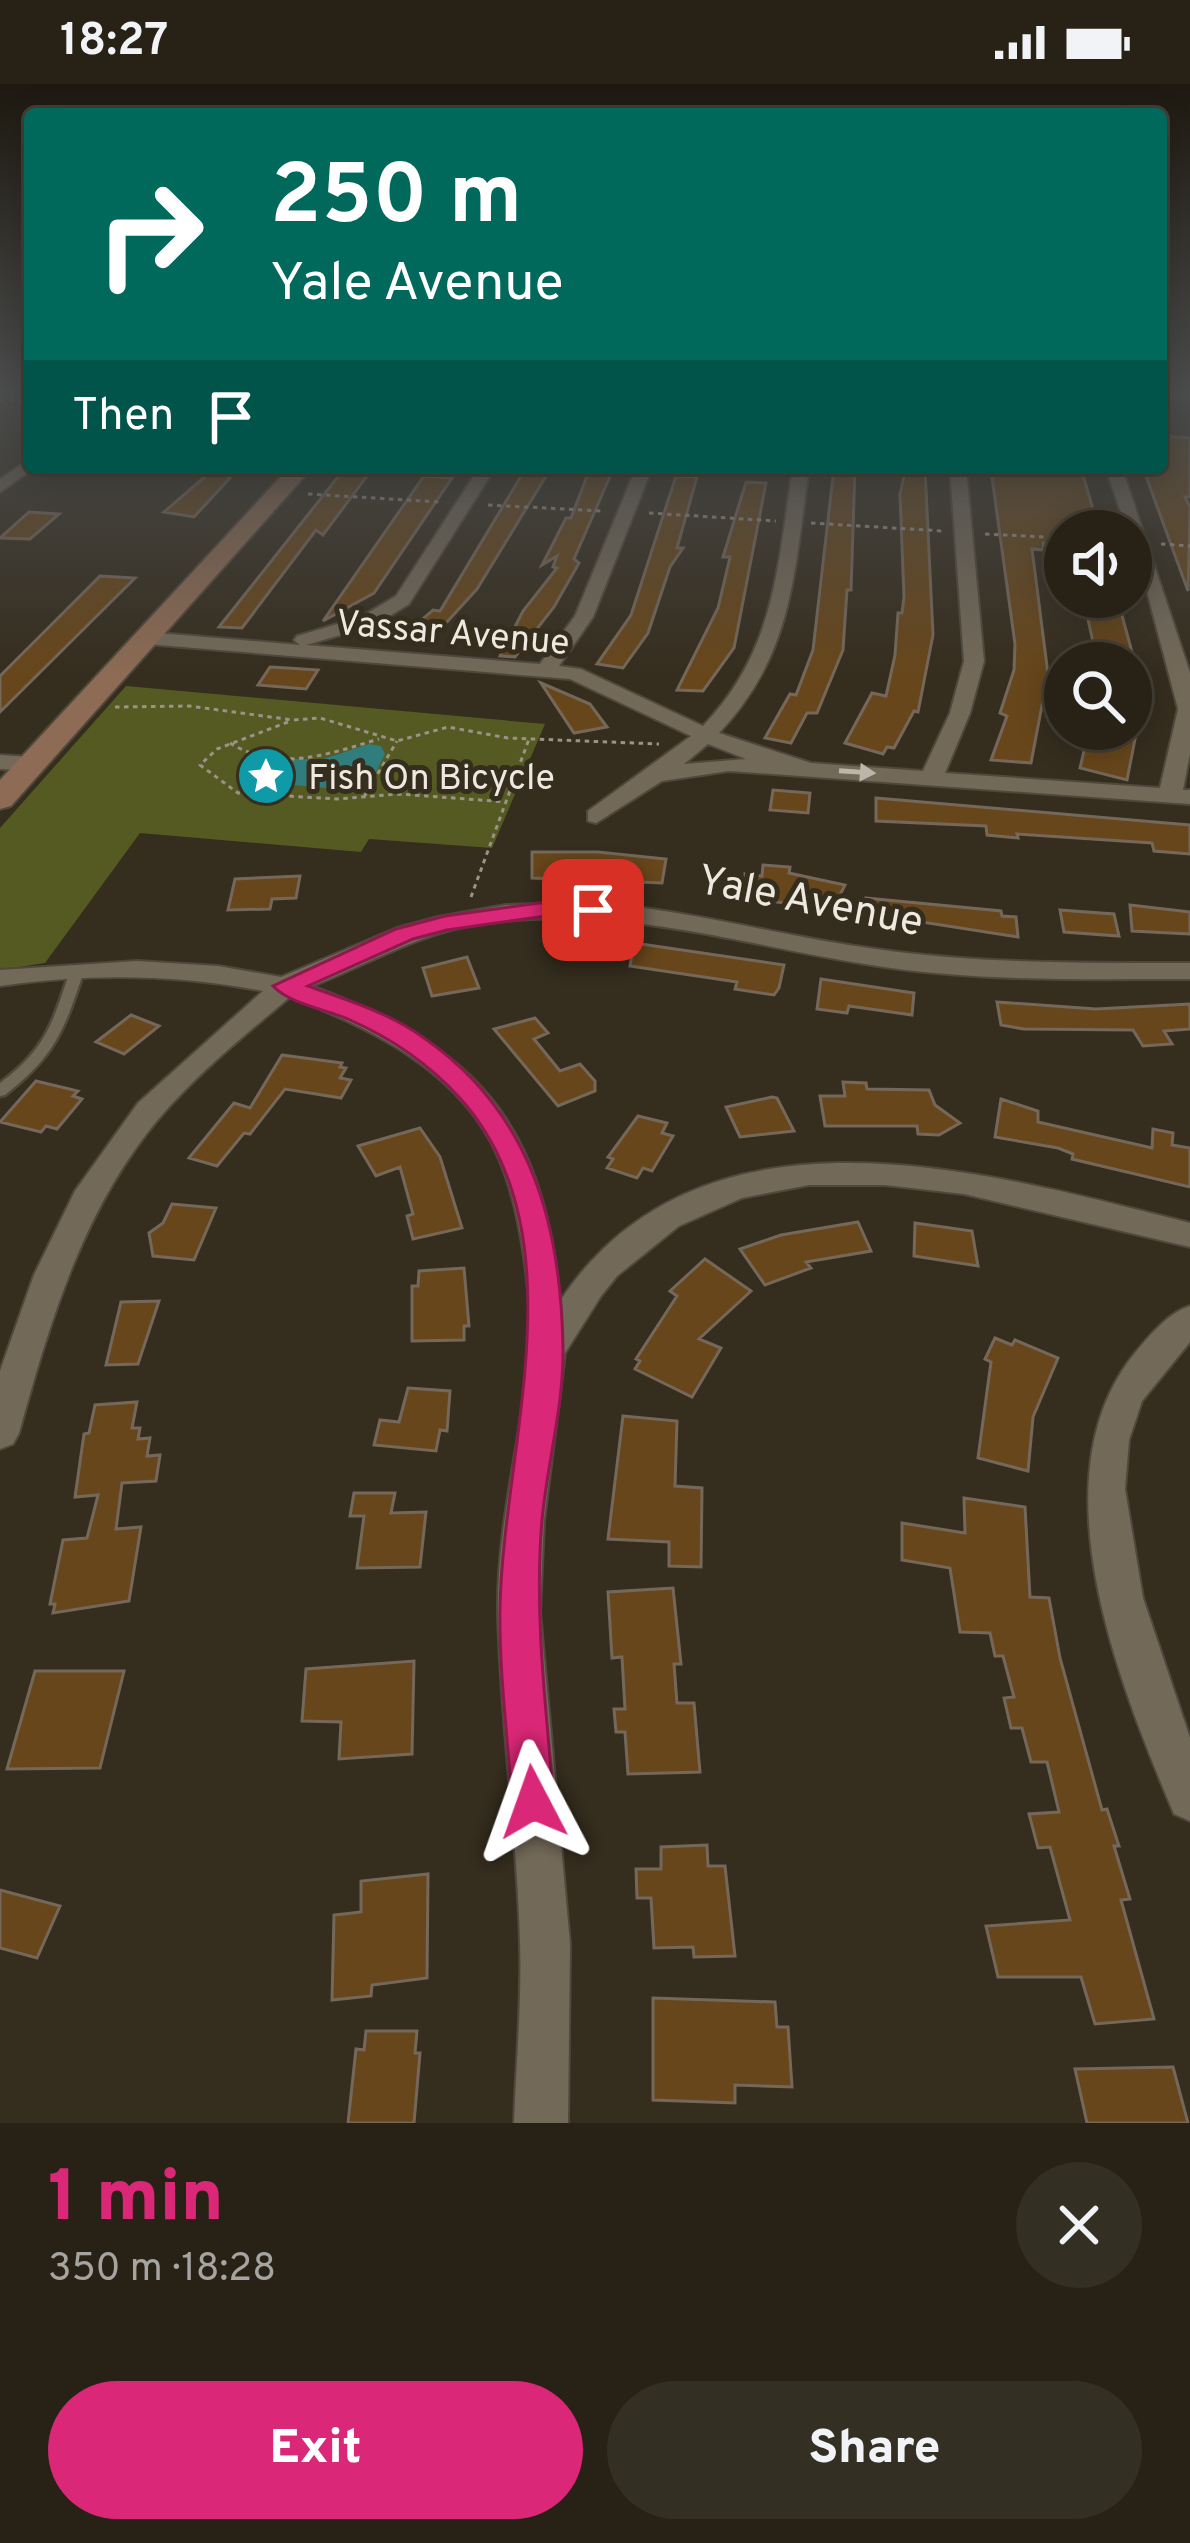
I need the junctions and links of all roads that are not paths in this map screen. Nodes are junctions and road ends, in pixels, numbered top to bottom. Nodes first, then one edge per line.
1 (298, 485) edge
2 (476, 485) edge
3 (637, 485) edge
4 (799, 485) edge
5 (960, 485) edge
6 (1120, 485) edge
7 (146, 638) junction
8 (256, 646) junction
9 (547, 668) junction
10 (648, 708) junction
11 (1189, 712) edge
12 (706, 736) junction
13 (0, 762) edge
14 (32, 764) junction
15 (807, 769) junction
16 (658, 775) junction
17 (932, 776) junction
18 (1180, 796) edge
19 (0, 799) edge
20 (596, 816) dead end
21 (76, 970) junction
22 (1190, 970) edge
23 (0, 978) edge
24 (286, 986) junction
25 (0, 1091) edge
26 (1190, 1235) edge
27 (1190, 1320) edge
28 (547, 1351) junction
29 (0, 1433) edge
30 (1190, 1798) edge
31 (541, 2123) edge

1 - 7 main road
2 - 8 street
3 - 9 street
4 - 12 street
5 - 17 street
6 - 11 street
7 - 8 street, Vassar Avenue
7 - 14 main road
8 - 9 street, Vassar Avenue
9 - 10 street, Vassar Avenue
10 - 12 street, Vassar Avenue
10 - 16 street
11 - 18 street
12 - 15 street, Vassar Avenue
12 - 16 street
13 - 14 street
14 - 19 main road
15 - 16 street
15 -> 17 street
16 - 20 street
17 - 18 street
21 - 23 street
21 - 24 street
21 - 25 lane
22 - 24 street, Yale Avenue
24 - 28 street
24 - 29 street, Yale Avenue
26 - 28 street
27 - 30 street
28 - 31 street

